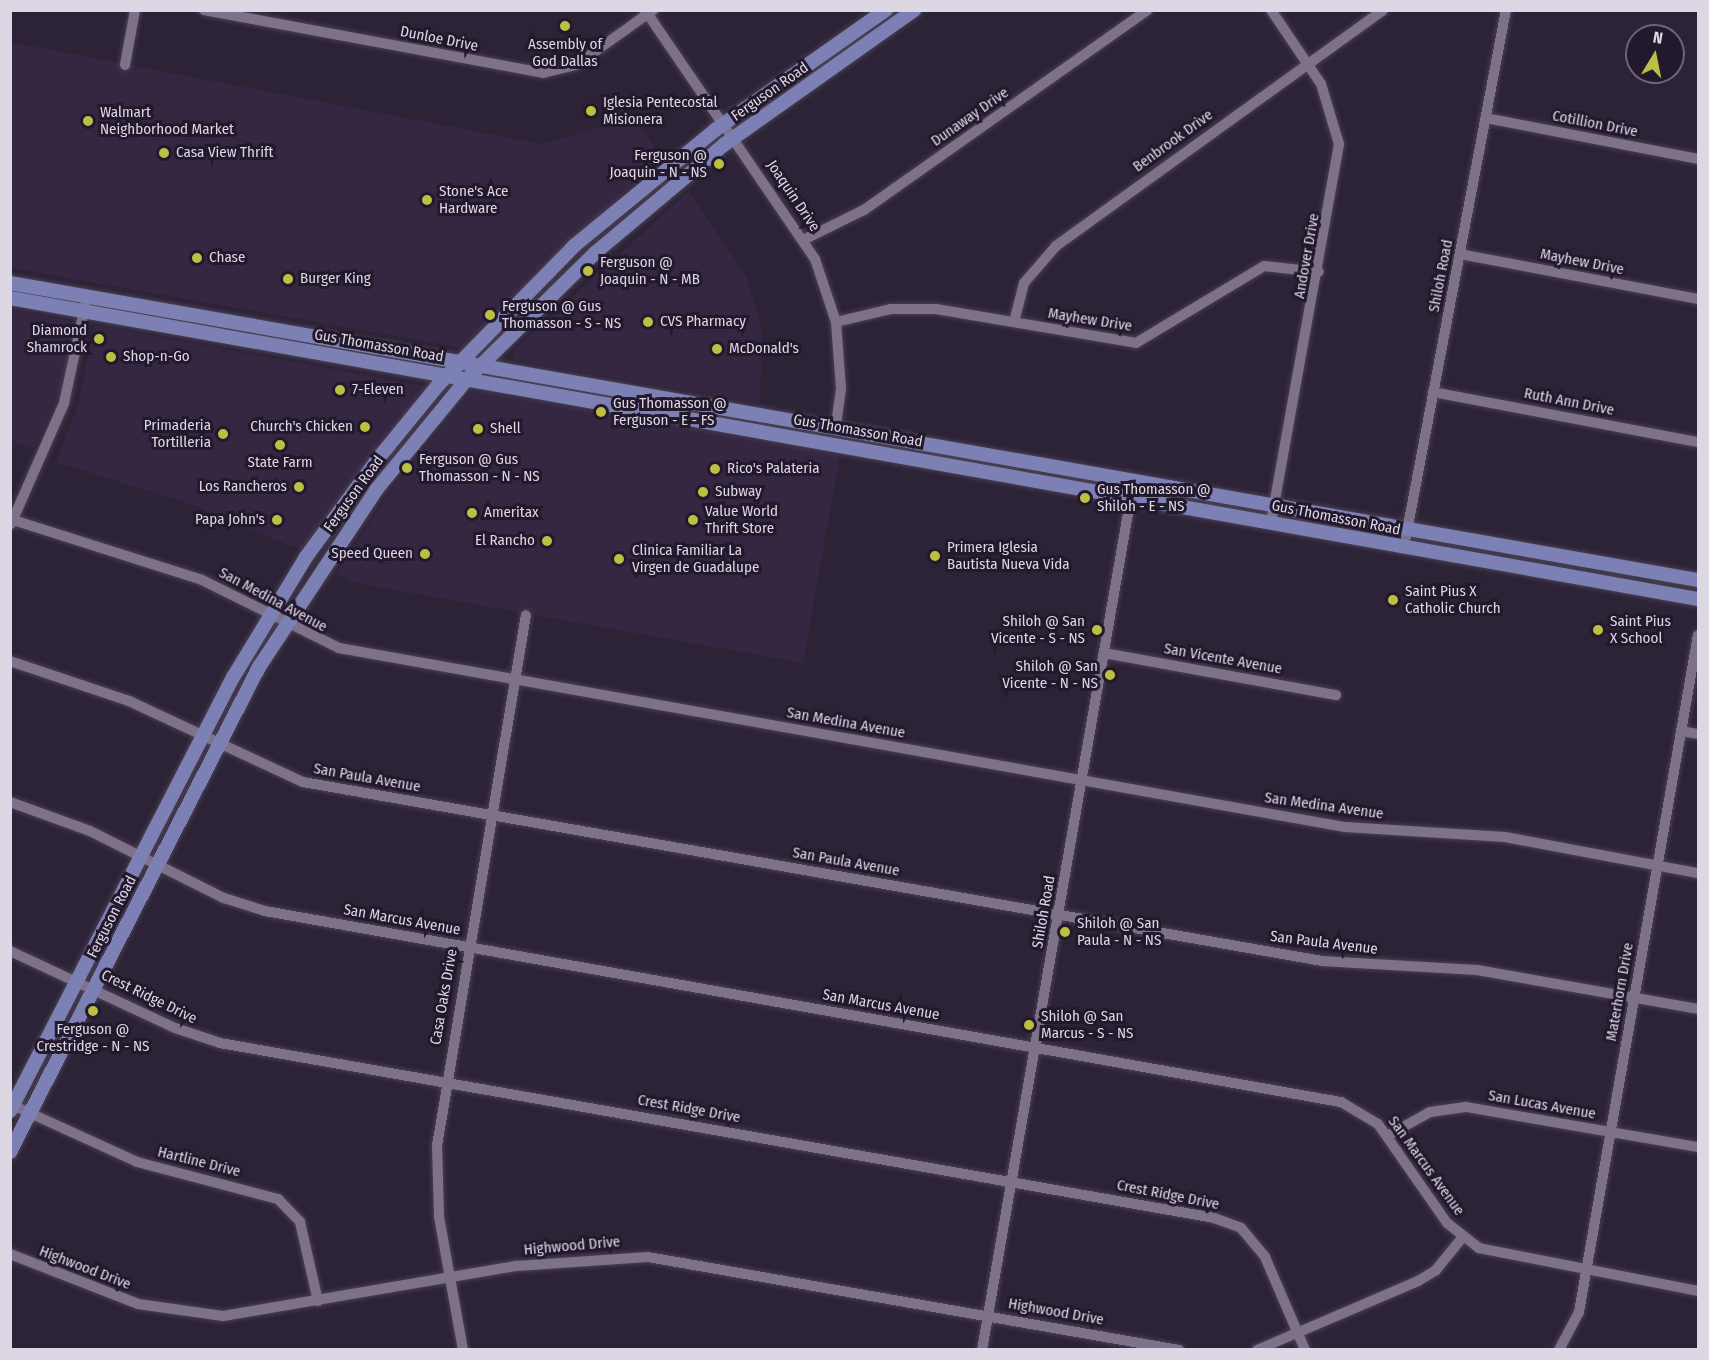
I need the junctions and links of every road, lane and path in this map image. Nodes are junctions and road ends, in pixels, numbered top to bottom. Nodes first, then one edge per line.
1 (135, 10) edge
2 (204, 10) edge
3 (886, 10) edge
4 (914, 10) edge
5 (1147, 10) edge
6 (1271, 10) edge
7 (1383, 10) edge
8 (1506, 10) edge
9 (648, 12) edge
10 (1308, 63) junction
11 (125, 65) dead end
12 (1486, 118) junction
13 (725, 123) junction
14 (735, 137) junction
15 (1698, 159) edge
16 (805, 239) junction
17 (1460, 254) junction
18 (1319, 272) junction
19 (10, 283) edge
20 (10, 298) edge
21 (1698, 300) edge
22 (85, 304) junction
23 (836, 322) junction
24 (1014, 322) junction
25 (249, 332) junction
26 (461, 362) junction
27 (481, 364) junction
28 (448, 374) junction
29 (468, 378) junction
30 (590, 383) junction
31 (1433, 392) junction
32 (576, 398) junction
33 (697, 402) junction
34 (694, 419) junction
35 (836, 426) junction
36 (1698, 442) edge
37 (832, 444) junction
38 (1134, 479) junction
39 (1131, 496) junction
40 (1274, 504) junction
41 (11, 521) edge
42 (1271, 522) junction
43 (1408, 528) junction
44 (1404, 547) junction
45 (1573, 558) junction
46 (1570, 576) junction
47 (1698, 580) edge
48 (1698, 599) edge
49 (269, 615) junction
50 (526, 615) dead end
51 (284, 624) junction
52 (1698, 635) edge
53 (1104, 653) junction
54 (10, 661) edge
55 (515, 679) junction
56 (1336, 695) dead end
57 (1682, 731) junction
58 (1698, 734) edge
59 (203, 736) junction
60 (219, 744) junction
61 (1082, 780) junction
62 (10, 802) edge
63 (491, 813) junction
64 (142, 856) junction
65 (158, 864) junction
66 (1658, 866) junction
67 (1698, 873) edge
68 (1059, 915) junction
69 (468, 946) junction
70 (10, 951) edge
71 (79, 980) junction
72 (95, 987) junction
73 (1635, 998) junction
74 (1698, 1009) edge
75 (1035, 1048) junction
76 (444, 1081) junction
77 (12, 1107) edge
78 (30, 1113) junction
79 (1611, 1132) junction
80 (1387, 1136) junction
81 (1698, 1147) edge
82 (10, 1152) edge
83 (1011, 1181) junction
84 (1462, 1238) junction
85 (10, 1254) edge
86 (1586, 1272) junction
87 (451, 1279) junction
88 (1698, 1292) edge
89 (318, 1301) junction
90 (988, 1315) junction
91 (1298, 1333) junction
92 (463, 1350) edge
93 (982, 1350) edge
94 (1179, 1350) edge
95 (1257, 1350) edge
96 (1305, 1350) edge
97 (1560, 1350) edge

1 - 11 street
2 - 9 street, Dunloe Drive
3 - 13 main road, Ferguson Road
4 - 14 main road, Ferguson Road
5 - 16 street, Dunaway Drive
6 - 10 street, Andover Drive
7 - 10 street, Benbrook Drive
8 - 12 street, Shiloh Road
9 - 13 street, Joaquin Drive
10 - 18 street, Andover Drive
10 - 24 street, Benbrook Drive
12 - 15 street, Cotillion Drive
12 - 17 street, Shiloh Road
13 - 14 street, Joaquin Drive
13 - 26 main road, Ferguson Road
14 - 16 street, Joaquin Drive
14 - 27 main road, Ferguson Road
16 - 23 street, Joaquin Drive
17 - 21 street, Mayhew Drive
17 - 31 street, Shiloh Road
18 - 24 street, Mayhew Drive
18 - 40 street, Andover Drive
19 - 22 main road, Gus Thomasson Road
20 - 22 main road, Gus Thomasson Road
22 - 25 main road, Gus Thomasson Road
22 - 41 street
23 - 24 street, Mayhew Drive
23 - 35 street, Joaquin Drive
25 - 26 main road, Gus Thomasson Road
25 - 28 main road, Gus Thomasson Road
26 - 27 main road, Gus Thomasson Road
26 - 28 main road, Ferguson Road
27 - 29 main road, Ferguson Road
27 - 30 main road, Gus Thomasson Road
28 - 29 main road, Gus Thomasson Road
28 - 49 main road, Ferguson Road
29 - 32 main road, Gus Thomasson Road
29 - 51 main road, Ferguson Road
30 - 32 main road
30 - 33 main road, Gus Thomasson Road
31 - 36 street, Ruth Ann Drive
31 - 43 street, Shiloh Road
32 - 34 main road, Gus Thomasson Road
33 - 34 main road
33 - 35 main road, Gus Thomasson Road
34 - 37 main road, Gus Thomasson Road
35 - 37 main road
35 - 38 main road, Gus Thomasson Road
37 - 39 main road, Gus Thomasson Road
38 - 39 street, Shiloh Road
38 - 40 main road, Gus Thomasson Road
39 - 42 main road, Gus Thomasson Road
39 - 53 street, Shiloh Road
40 - 42 street, Andover Drive
40 - 43 main road, Gus Thomasson Road
41 - 49 street, San Medina Avenue
42 - 44 main road, Gus Thomasson Road
43 - 44 street, Shiloh Road
43 - 45 main road, Gus Thomasson Road
44 - 46 main road, Gus Thomasson Road
45 - 46 street
45 - 47 main road, Gus Thomasson Road
46 - 48 main road, Gus Thomasson Road
49 - 51 street, San Medina Avenue
49 - 59 main road, Ferguson Road
50 - 55 street, Casa Oaks Drive
51 - 55 street, San Medina Avenue
51 - 60 main road, Ferguson Road
52 - 57 street, Materhorn Drive
53 - 56 street, San Vicente Avenue
53 - 61 street, Shiloh Road
54 - 59 street, San Paula Avenue
55 - 61 street, San Medina Avenue
55 - 63 street, Casa Oaks Drive
57 - 58 street
57 - 66 street, Materhorn Drive
59 - 60 street, San Paula Avenue
59 - 64 main road, Ferguson Road
60 - 63 street, San Paula Avenue
60 - 65 main road, Ferguson Road
61 - 66 street, San Medina Avenue
61 - 68 street, Shiloh Road
62 - 64 street, San Marcus Avenue
63 - 68 street, San Paula Avenue
63 - 69 street, Casa Oaks Drive
64 - 65 street, San Marcus Avenue
64 - 71 main road, Ferguson Road
65 - 69 street, San Marcus Avenue
65 - 72 main road, Ferguson Road
66 - 67 street, San Medina Avenue
66 - 73 street, Materhorn Drive
68 - 73 street, San Paula Avenue
68 - 75 street, Shiloh Road
69 - 75 street, San Marcus Avenue
69 - 76 street, Casa Oaks Drive
70 - 71 street, Crest Ridge Drive
71 - 72 street, Crest Ridge Drive
71 - 77 main road, Ferguson Road
72 - 76 street, Crest Ridge Drive
72 - 78 main road, Ferguson Road
73 - 74 street, San Paula Avenue
73 - 79 street, Materhorn Drive
75 - 80 street, San Marcus Avenue
75 - 83 street, Shiloh Road
76 - 83 street, Crest Ridge Drive
76 - 87 street, Casa Oaks Drive
77 - 78 street, Hartline Drive
78 - 82 main road, Ferguson Road
78 - 89 street, Hartline Drive
79 - 80 street, San Lucas Avenue
79 - 81 street, San Lucas Avenue
79 - 86 street, Materhorn Drive
80 - 84 street, San Marcus Avenue
83 - 90 street, Shiloh Road
83 - 91 street, Crest Ridge Drive
84 - 86 street, San Marcus Avenue
84 - 91 street
85 - 89 street, Highwood Drive
86 - 88 street, San Marcus Avenue
86 - 97 street, Materhorn Drive
87 - 89 street, Highwood Drive
87 - 90 street, Highwood Drive
87 - 92 street, Casa Oaks Drive
90 - 93 street, Shiloh Road
90 - 94 street, Highwood Drive
91 - 95 street
91 - 96 street, Crest Ridge Drive

